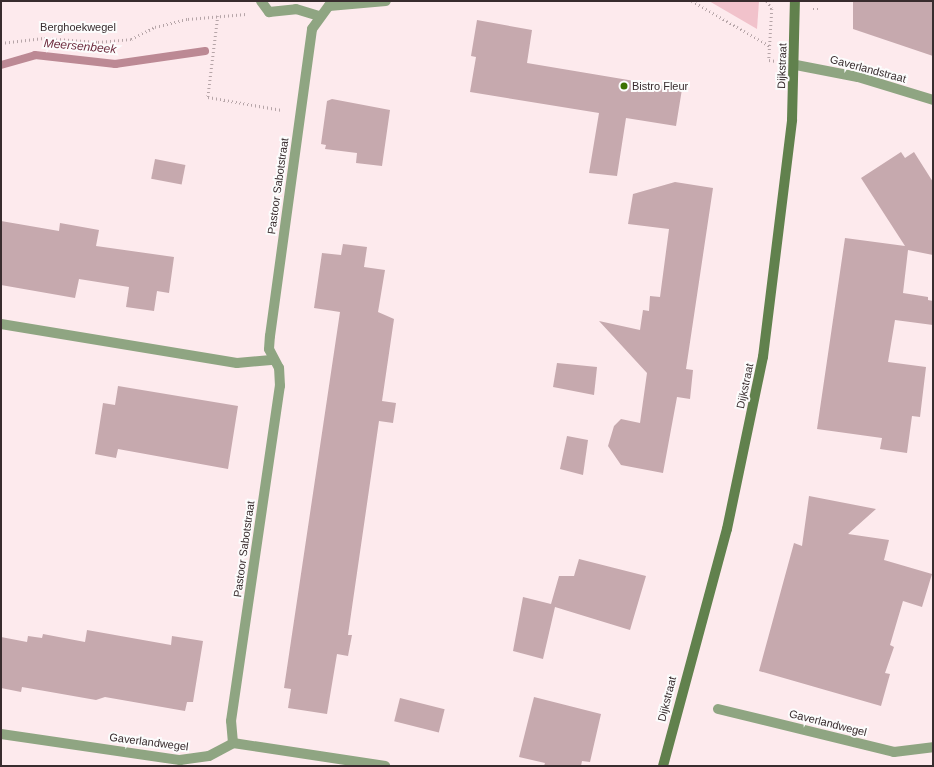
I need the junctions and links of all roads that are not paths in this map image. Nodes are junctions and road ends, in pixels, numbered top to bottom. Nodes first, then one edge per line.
1 (262, 1) edge
2 (386, 1) edge
3 (795, 1) edge
4 (319, 16) junction
5 (796, 65) junction
6 (933, 100) edge
7 (1, 324) edge
8 (274, 360) junction
9 (718, 709) dead end
10 (1, 734) edge
11 (233, 744) junction
12 (933, 747) edge
13 (385, 766) edge
14 (663, 766) edge

1 - 4 street
2 - 4 street
3 - 5 main road, Dijkstraat
4 - 8 street, Pastoor Sabotstraat
5 - 6 street, Gaverlandstraat
5 - 14 main road, Dijkstraat
7 - 8 street
8 - 11 street, Pastoor Sabotstraat
9 - 12 street, Gaverlandwegel
10 - 11 street, Gaverlandwegel
11 - 13 street

